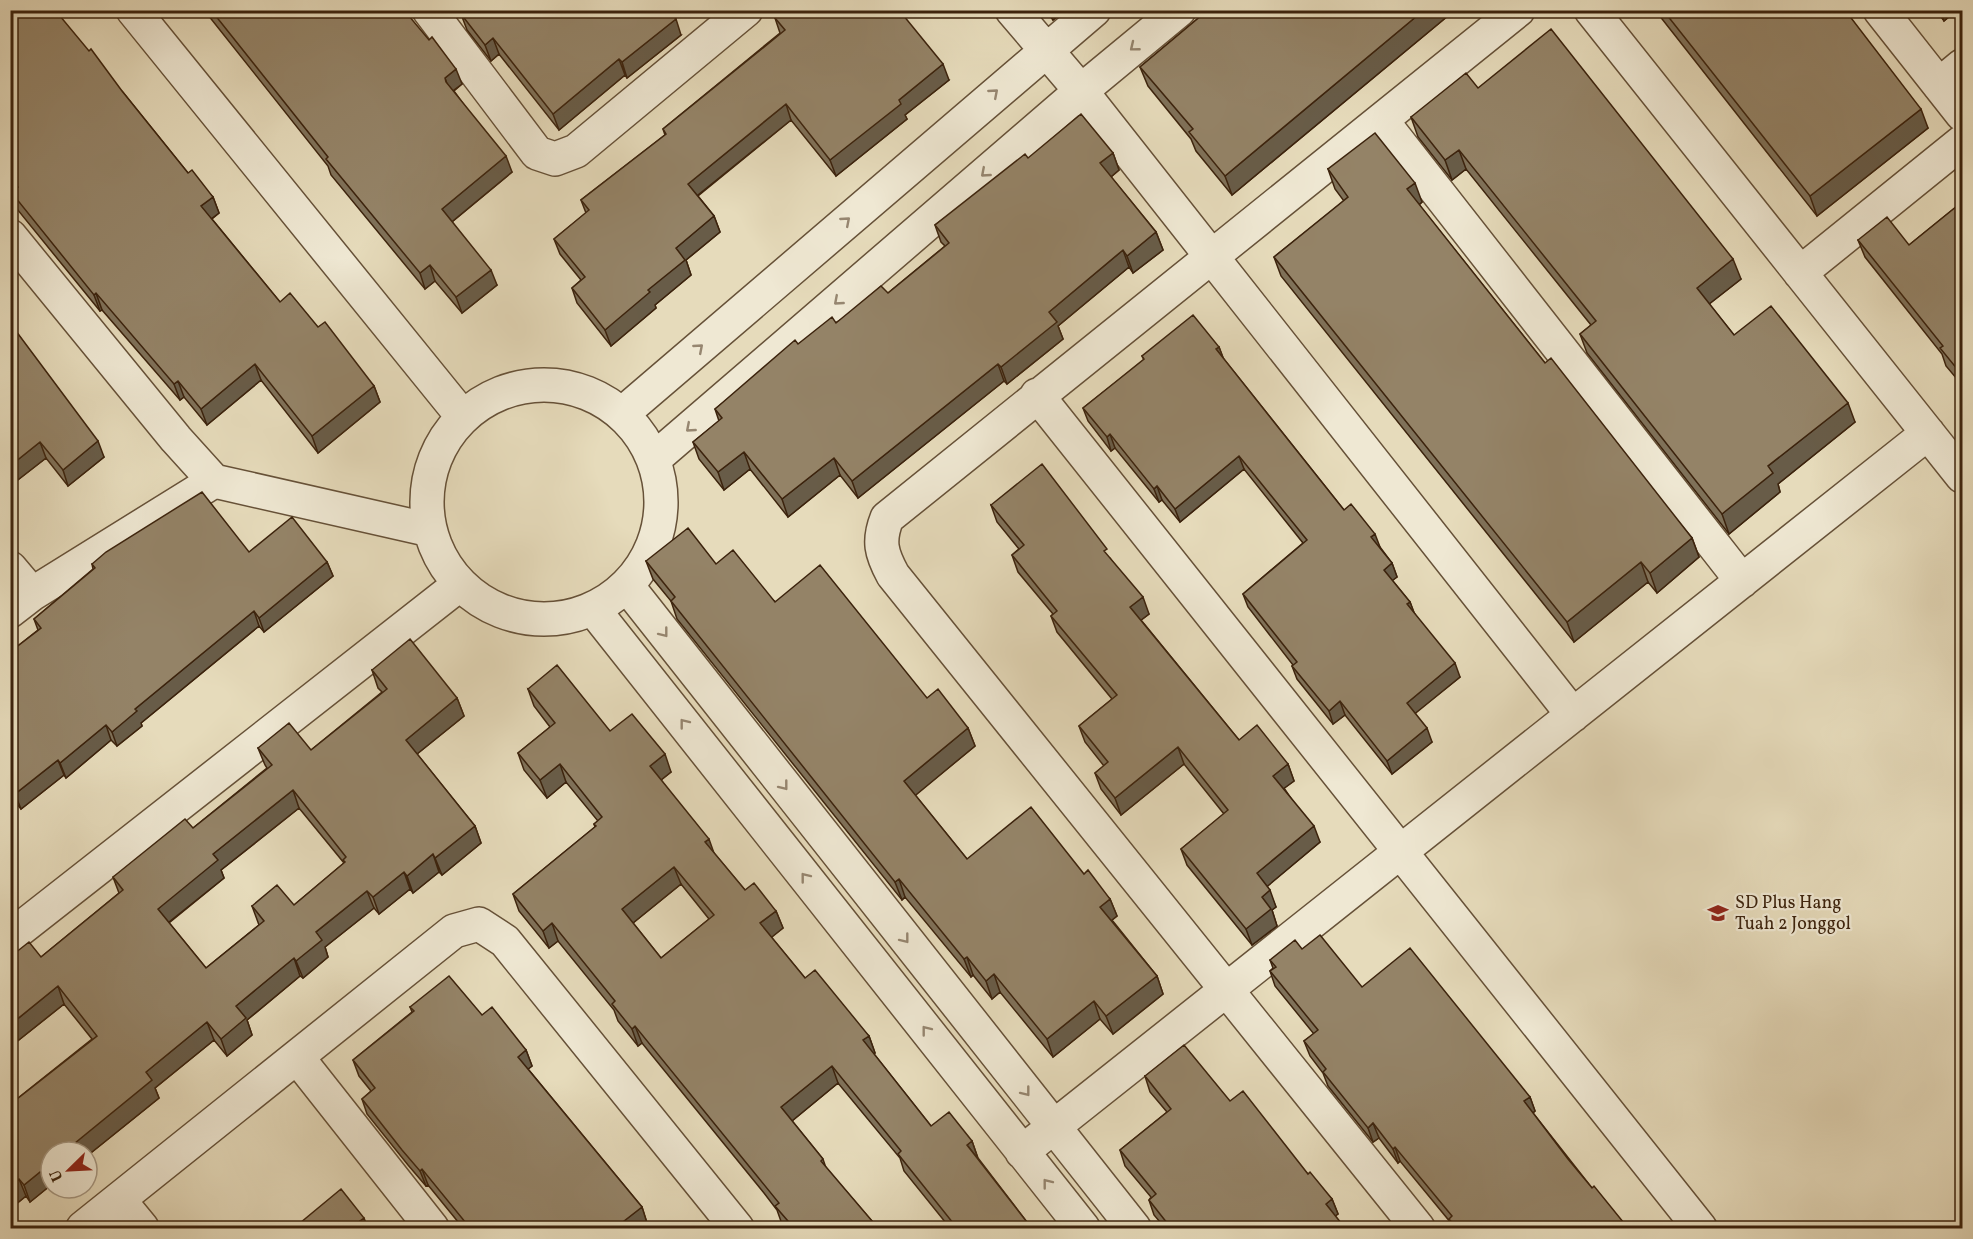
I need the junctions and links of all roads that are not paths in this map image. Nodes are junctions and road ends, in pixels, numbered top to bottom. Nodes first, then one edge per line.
1 (133, 10) edge
2 (429, 10) edge
3 (1012, 10) edge
4 (1094, 10) edge
5 (1179, 10) edge
6 (1518, 10) edge
7 (1591, 10) edge
8 (1880, 10) edge
9 (733, 14) edge
10 (1045, 50) junction
11 (1951, 76) edge
12 (1081, 91) junction
13 (1962, 114) edge
14 (1382, 121) junction
15 (1962, 142) edge
16 (10, 236) edge
17 (1212, 257) junction
18 (1800, 273) junction
19 (1037, 395) junction
20 (622, 414) junction
21 (463, 417) junction
22 (1928, 433) junction
23 (654, 459) junction
24 (1962, 477) edge
25 (214, 481) junction
26 (430, 530) junction
27 (10, 568) edge
28 (1742, 581) junction
29 (460, 584) junction
30 (628, 587) junction
31 (21, 603) edge
32 (594, 610) junction
33 (1573, 714) junction
34 (1401, 851) junction
35 (10, 937) edge
36 (1226, 990) junction
37 (297, 1057) junction
38 (1053, 1127) junction
39 (1022, 1152) junction
40 (119, 1200) junction
41 (83, 1228) edge
42 (142, 1228) edge
43 (432, 1228) edge
44 (737, 1228) edge
45 (1083, 1228) edge
46 (1134, 1228) edge
47 (1418, 1228) edge
48 (1700, 1228) edge

1 - 21 street
2 - 9 street
3 - 10 street
4 - 10 street
5 -> 12 street
6 - 14 street
7 - 18 street
8 - 11 street
10 - 12 street
20 -> 10 street
11 - 13 street
12 - 17 street
12 -> 23 street
14 - 17 street
14 - 28 street
15 - 18 street
16 - 25 street
17 - 19 street
17 - 33 street
18 - 22 street
19 - 34 street
19 - 36 street
20 - 21 street
20 - 23 street
21 - 26 street
22 - 24 street
22 - 28 street
23 - 30 street
25 - 26 street
25 - 31 street
26 - 29 street
27 - 31 street
28 - 33 street
29 - 32 street
29 - 35 street
30 - 32 street
30 -> 38 street
39 -> 32 street
33 - 34 street
34 - 36 street
34 - 48 street
36 - 38 street
36 - 47 street
37 - 40 street
37 - 43 street
37 - 44 street
38 - 39 street
38 - 46 street
45 -> 39 street
40 - 41 street
40 - 42 street

